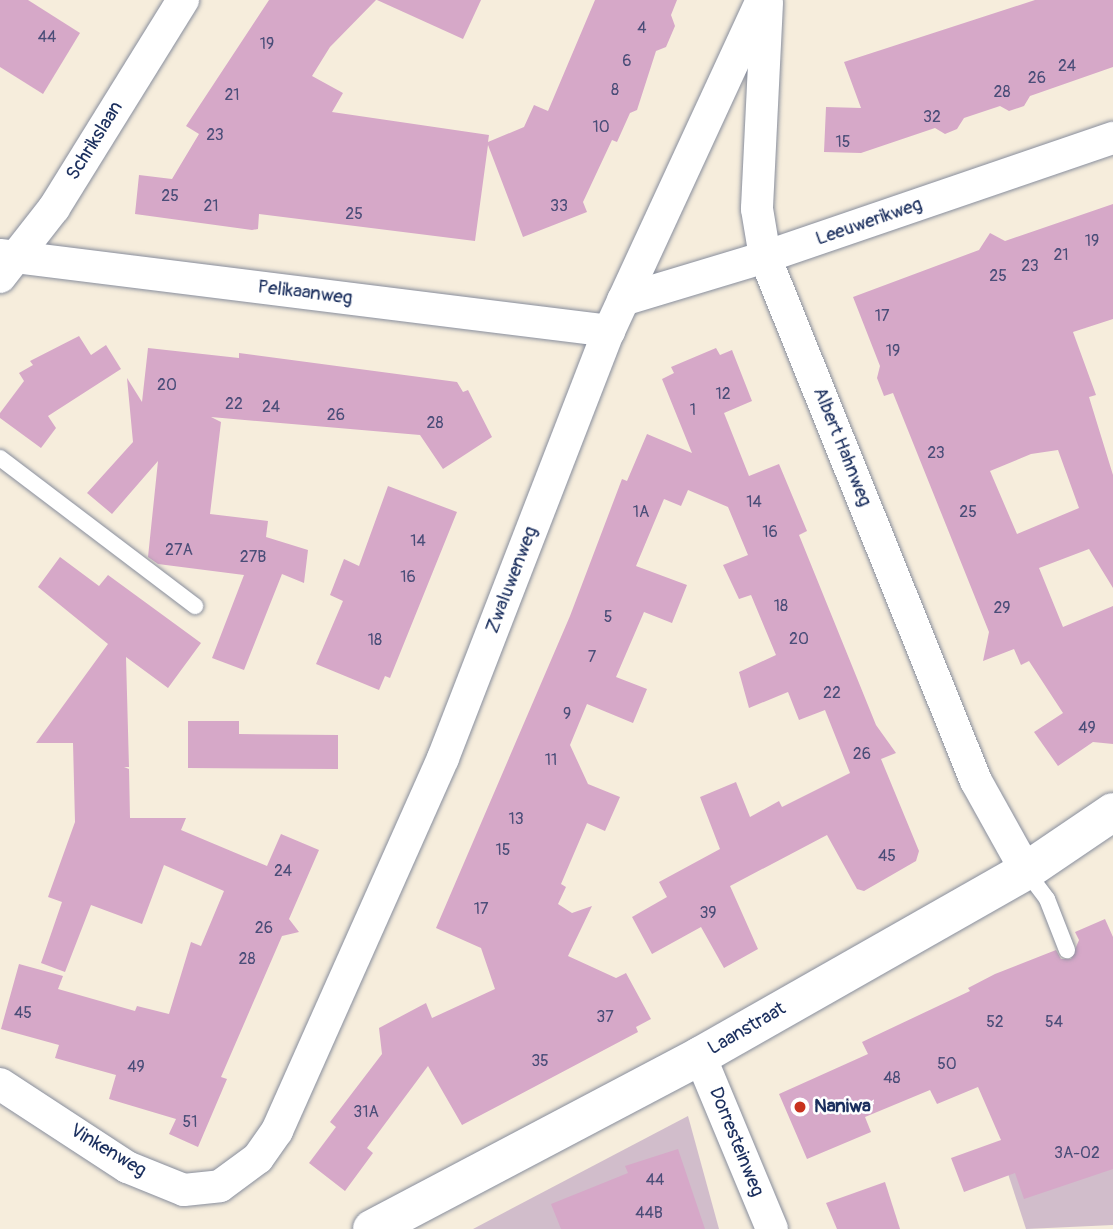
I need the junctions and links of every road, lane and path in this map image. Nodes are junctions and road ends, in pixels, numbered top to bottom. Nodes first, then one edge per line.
1 (183, 0) edge
2 (765, 0) edge
3 (1113, 138) edge
4 (765, 257) junction
5 (5, 263) edge
6 (623, 300) junction
7 (609, 331) junction
8 (0, 458) edge
9 (195, 606) dead end
10 (1113, 812) edge
11 (1026, 871) junction
12 (1068, 950) dead end
13 (699, 1056) junction
14 (0, 1084) edge
15 (258, 1158) joint
16 (372, 1229) edge
17 (772, 1229) edge

1 - 5 street, Schrikslaan
2 - 4 street, Albert Hahnweg
2 - 6 street, Zwaluwenweg
3 - 4 street, Leeuwerikweg
4 - 6 street, Leeuwerikweg
4 - 11 street, Albert Hahnweg
5 - 7 street, Pelikaanweg
6 - 7 street, Zwaluwenweg
7 - 15 street, Zwaluwenweg
8 - 9 lane
10 - 11 street, Laanstraat
11 - 12 lane
11 - 13 street, Laanstraat
13 - 16 street, Laanstraat
13 - 17 street, Dorresteinweg
14 - 15 street, Vinkenweg

